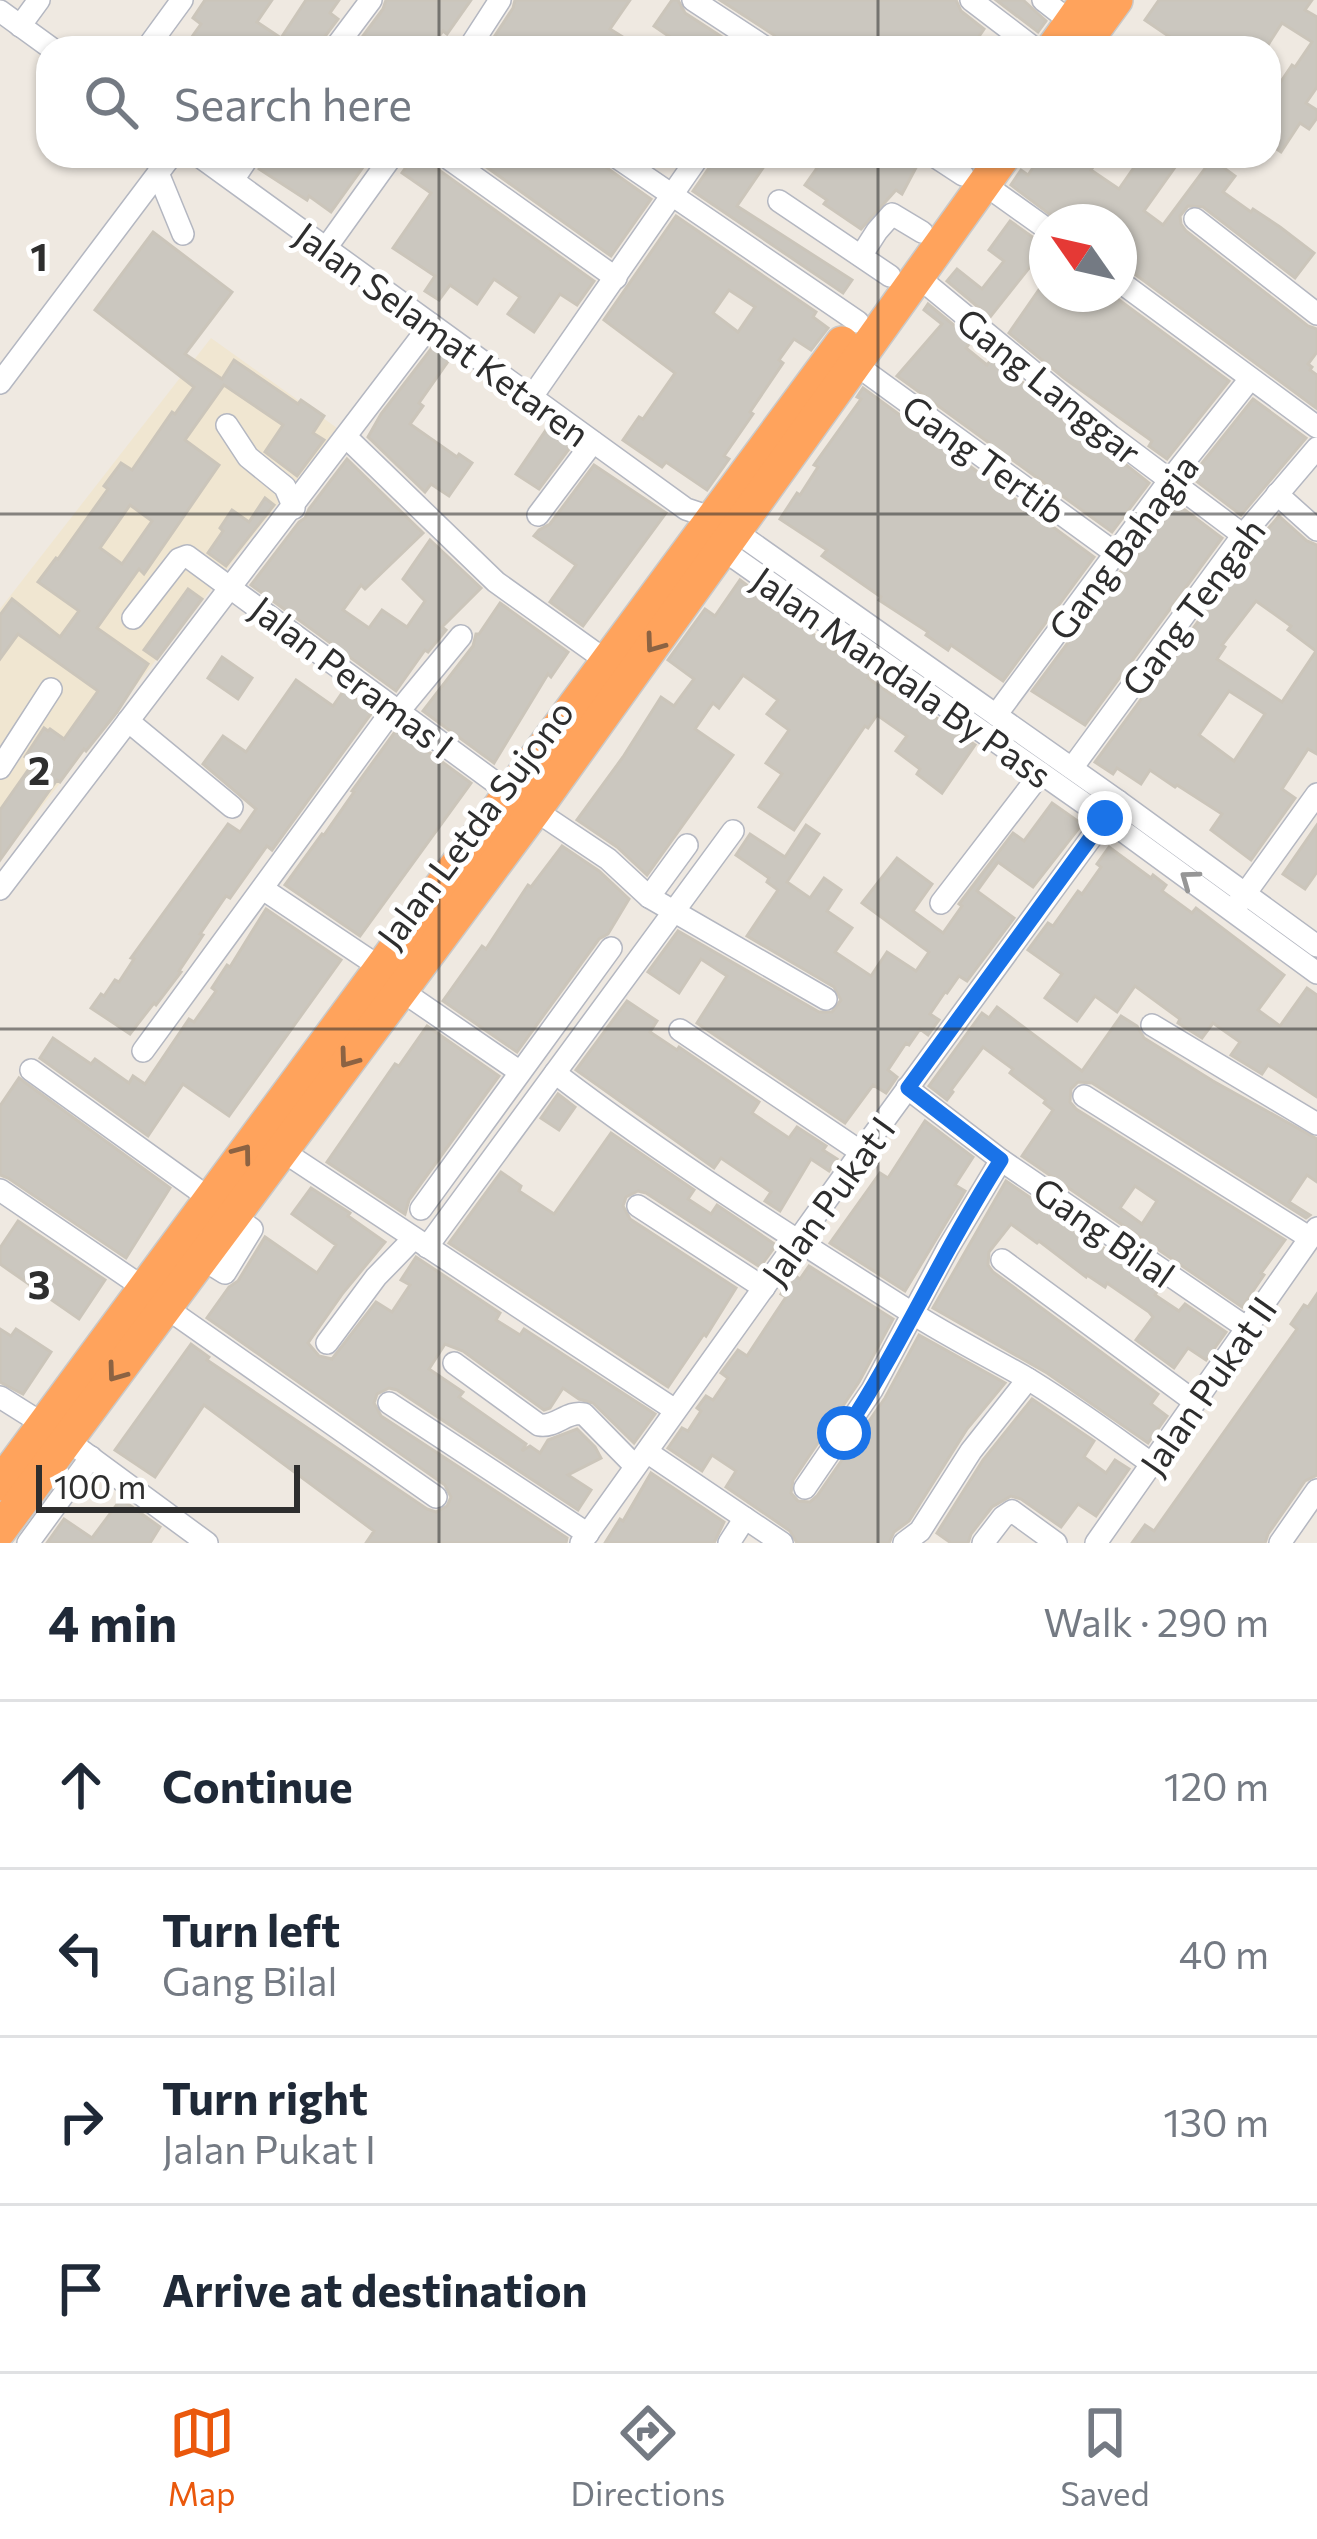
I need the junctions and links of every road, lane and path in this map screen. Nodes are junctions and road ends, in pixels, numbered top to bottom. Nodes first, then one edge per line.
1 (39, 0) edge
2 (182, 0) edge
3 (371, 0) edge
4 (500, 0) edge
5 (692, 0) edge
6 (971, 0) edge
7 (1042, 0) edge
8 (1116, 0) edge
9 (0, 11) edge
10 (20, 26) junction
11 (1073, 30) edge
12 (156, 36) edge
13 (344, 36) edge
14 (477, 36) edge
15 (748, 36) edge
16 (1018, 36) edge
17 (36, 37) edge
18 (162, 168) edge
19 (165, 168) edge
20 (216, 168) edge
21 (241, 168) edge
22 (383, 168) edge
23 (462, 168) edge
24 (633, 168) edge
25 (690, 168) edge
26 (982, 168) edge
27 (233, 180) junction
28 (671, 194) junction
29 (779, 201) dead end
30 (1029, 212) edge
31 (1195, 219) dead end
32 (922, 232) junction
33 (184, 234) dead end
34 (326, 248) junction
35 (861, 256) junction
36 (904, 276) junction
37 (616, 278) junction
38 (1137, 294) edge
39 (1317, 314) edge
40 (858, 322) junction
41 (431, 324) junction
42 (855, 364) junction
43 (1250, 379) junction
44 (0, 383) edge
45 (531, 398) junction
46 (226, 424) dead end
47 (1317, 428) edge
48 (346, 437) junction
49 (593, 442) junction
50 (1317, 448) edge
51 (1168, 481) junction
52 (1277, 494) junction
53 (293, 508) junction
54 (538, 515) dead end
55 (712, 528) junction
56 (1317, 530) edge
57 (1243, 535) junction
58 (1115, 553) junction
59 (230, 585) junction
60 (134, 618) dead end
61 (461, 636) dead end
62 (608, 662) junction
63 (51, 688) dead end
64 (397, 709) junction
65 (996, 715) junction
66 (128, 722) junction
67 (0, 767) edge
68 (1072, 768) junction
69 (1041, 773) junction
70 (1317, 794) edge
71 (523, 802) junction
72 (232, 807) dead end
73 (1112, 810) junction
74 (733, 831) dead end
75 (687, 845) dead end
76 (0, 889) edge
77 (263, 889) junction
78 (650, 896) junction
79 (1239, 902) junction
80 (941, 903) dead end
81 (674, 912) junction
82 (1317, 946) edge
83 (611, 948) dead end
84 (1317, 973) edge
85 (390, 978) junction
86 (826, 999) dead end
87 (1152, 1025) dead end
88 (680, 1030) dead end
89 (143, 1051) dead end
90 (31, 1070) dead end
91 (520, 1072) junction
92 (555, 1073) junction
93 (908, 1088) junction
94 (1084, 1096) dead end
95 (1317, 1124) edge
96 (281, 1150) junction
97 (861, 1152) junction
98 (1001, 1160) junction
99 (0, 1190) edge
100 (221, 1206) junction
101 (638, 1206) dead end
102 (421, 1209) dead end
103 (1314, 1233) edge
104 (420, 1243) junction
105 (797, 1243) junction
106 (1002, 1260) dead end
107 (764, 1288) junction
108 (154, 1297) junction
109 (913, 1313) junction
110 (1247, 1328) junction
111 (327, 1343) dead end
112 (454, 1363) dead end
113 (1028, 1379) junction
114 (0, 1397) edge
115 (1195, 1402) junction
116 (389, 1403) dead end
117 (675, 1410) junction
118 (67, 1441) junction
119 (641, 1459) junction
120 (1152, 1464) junction
121 (0, 1484) edge
122 (806, 1488) dead end
123 (1317, 1490) edge
124 (436, 1497) dead end
125 (745, 1517) junction
126 (0, 1530) edge
127 (584, 1538) edge
128 (920, 1539) edge
129 (196, 1540) edge
130 (28, 1543) edge
131 (729, 1543) edge
132 (782, 1543) edge
133 (982, 1543) edge
134 (1056, 1543) edge
135 (1096, 1543) edge
136 (1280, 1543) edge

1 - 10 street
2 - 12 street
3 - 13 street
4 - 14 street
5 - 15 street
6 - 16 street
7 - 11 street
8 - 11 highway
9 - 10 street
10 - 17 street
18 - 44 street
19 - 33 street
20 - 27 street, Jalan Selamat Ketaren
21 - 27 street
22 - 34 street
23 - 37 street
24 - 28 street
25 - 28 street
26 - 30 street
26 - 32 highway, Jalan Letda Sujono
26 - 36 highway, Jalan Letda Sujono
27 - 34 street, Jalan Selamat Ketaren
28 - 37 street
28 - 40 street
29 - 35 street, Gang Langgar
31 - 39 street
32 - 35 street
32 - 36 highway, Jalan Letda Sujono
34 - 41 street, Jalan Selamat Ketaren
35 - 36 street, Gang Langgar
36 - 40 highway, Jalan Letda Sujono
36 - 42 highway, Jalan Letda Sujono
36 - 51 street, Gang Langgar
37 - 45 street
38 - 43 street
40 - 55 highway, Jalan Letda Sujono
41 - 45 street, Jalan Selamat Ketaren
41 - 48 street
42 - 55 highway, Jalan Letda Sujono
42 - 58 street, Gang Tertib
43 - 47 street
43 - 51 street, Gang Bahagia
45 - 49 street, Jalan Selamat Ketaren
46 - 53 street
48 - 53 street
48 - 62 street
49 - 54 street
49 - 55 street, Jalan Selamat Ketaren
50 - 52 street, Gang Tengah
51 - 57 street, Gang Langgar
51 - 58 street, Gang Bahagia
52 - 56 street
52 - 57 street, Gang Tengah
53 - 59 street
55 - 62 highway, Jalan Letda Sujono
55 - 65 street, Jalan Mandala By Pass
55 - 69 street, Jalan Mandala By Pass
55 -> 71 highway, Jalan Letda Sujono
57 - 68 street, Gang Tengah
58 - 65 street, Gang Bahagia
59 - 60 street, Jalan Peramas I
59 - 64 street, Jalan Peramas I
59 - 66 street
61 - 64 street
62 - 71 highway, Jalan Letda Sujono
63 - 67 street
64 - 71 street, Jalan Peramas I
64 - 77 street
65 - 68 street, Jalan Mandala By Pass
66 - 72 street
66 - 76 street
68 - 73 street, Jalan Mandala By Pass
69 - 73 street, Jalan Mandala By Pass
69 - 80 street
70 - 79 street
71 - 78 street, Jalan Peramas I
71 - 85 highway, Jalan Letda Sujono
73 - 79 street, Jalan Mandala By Pass
73 - 93 street, Jalan Pukat I
74 - 81 street
75 - 78 street
77 - 85 street
77 - 89 street
78 - 81 street, Jalan Peramas I
79 - 82 street, Jalan Mandala By Pass
79 - 84 street, Jalan Mandala By Pass
81 - 86 street, Jalan Peramas I
81 - 92 street
83 - 91 street
85 - 91 street
85 -> 96 highway, Jalan Letda Sujono
100 -> 85 highway, Jalan Letda Sujono
87 - 95 street
88 - 97 street
90 - 100 street
91 - 102 street
92 - 104 street
92 - 105 street
93 - 97 street, Jalan Pukat I
93 - 98 street, Gang Bilal
94 - 103 street
96 - 100 highway, Jalan Letda Sujono
96 - 104 street
97 - 105 street, Jalan Pukat I
98 - 109 street
98 - 110 street, Gang Bilal
99 - 108 street
100 - 108 highway, Jalan Letda Sujono
101 - 107 street
103 - 110 street, Jalan Pukat II
104 - 111 street
104 - 117 street
105 - 107 street, Jalan Pukat I
105 - 109 street
106 - 115 street
107 - 117 street, Jalan Pukat I
108 - 118 highway, Jalan Letda Sujono
108 - 124 street
109 - 113 street
109 - 122 street
110 - 115 street, Jalan Pukat II
112 - 119 street
113 - 120 street
113 - 128 street
114 - 118 street
115 - 120 street, Jalan Pukat II
116 - 127 street
117 - 119 street, Jalan Pukat I
118 - 121 highway, Jalan Letda Sujono
118 - 126 highway, Jalan Letda Sujono
118 - 129 street
118 - 130 street
119 - 125 street
119 - 127 street, Jalan Pukat I
120 - 135 street, Jalan Pukat II
123 - 136 street
125 - 131 street
125 - 132 street
133 - 134 street

